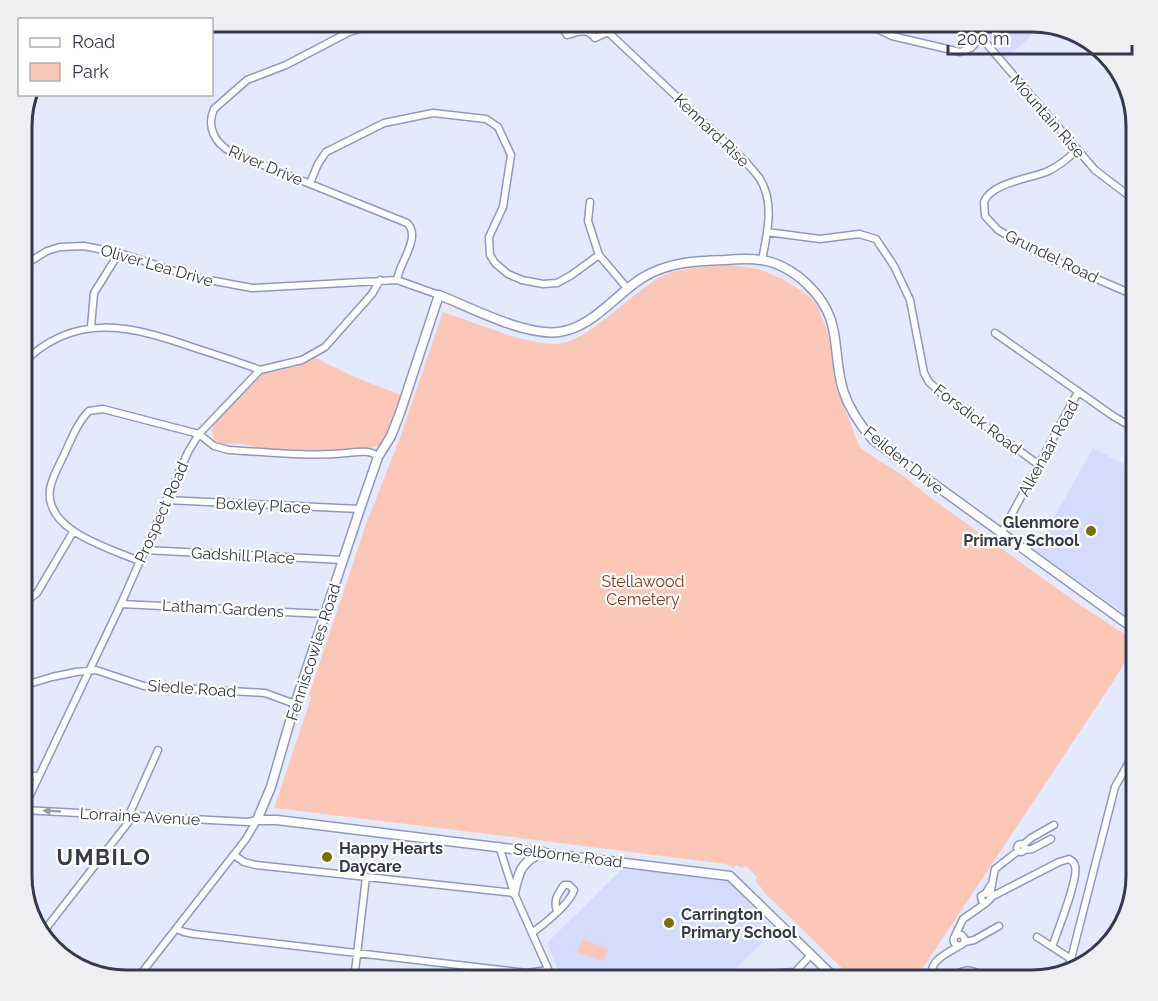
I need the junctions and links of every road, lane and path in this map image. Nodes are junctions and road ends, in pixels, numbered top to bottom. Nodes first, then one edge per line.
1 (349, 32) edge
2 (589, 32) edge
3 (608, 32) joint
4 (884, 32) edge
5 (975, 32) edge
6 (980, 38) junction
7 (1077, 150) junction
8 (310, 183) junction
9 (1126, 194) edge
10 (590, 202) dead end
11 (767, 232) junction
12 (119, 253) junction
13 (599, 255) junction
14 (32, 260) edge
15 (762, 260) junction
16 (380, 280) junction
17 (397, 280) junction
18 (627, 288) junction
19 (1126, 292) edge
20 (439, 295) junction
21 (91, 327) junction
22 (995, 333) dead end
23 (32, 355) edge
24 (260, 370) junction
25 (1078, 392) junction
26 (1126, 423) edge
27 (199, 434) junction
28 (378, 458) junction
29 (1039, 465) junction
30 (166, 500) junction
31 (360, 509) junction
32 (73, 532) junction
33 (1001, 534) junction
34 (144, 550) junction
35 (343, 560) junction
36 (140, 561) junction
37 (32, 596) edge
38 (121, 604) junction
39 (325, 614) junction
40 (1126, 623) edge
41 (89, 670) junction
42 (32, 683) edge
43 (295, 704) junction
44 (158, 750) dead end
45 (1126, 767) edge
46 (32, 776) edge
47 (39, 776) junction
48 (32, 791) edge
49 (32, 812) edge
50 (132, 815) junction
51 (257, 820) junction
52 (1054, 825) dead end
53 (1051, 839) dead end
54 (499, 846) junction
55 (1022, 849) junction
56 (544, 852) junction
57 (234, 855) junction
58 (366, 877) junction
59 (514, 893) junction
60 (987, 897) junction
61 (557, 910) dead end
62 (999, 926) dead end
63 (47, 927) edge
64 (177, 928) junction
65 (532, 933) junction
66 (1037, 937) dead end
67 (959, 940) junction
68 (1052, 947) junction
69 (357, 953) junction
70 (811, 955) junction
71 (1071, 959) joint
72 (144, 970) edge
73 (355, 970) edge
74 (502, 970) edge
75 (548, 970) edge
76 (797, 970) edge
77 (827, 970) edge
78 (932, 970) edge

1 - 8 street, River Drive
2 - 3 street
3 - 11 street, Kennard Rise
4 - 6 street
5 - 6 street, Mountain Rise
6 - 7 street, Mountain Rise
7 - 9 street, Mountain Rise
7 - 19 street, Grundel Road
8 - 13 street
8 - 17 street, River Drive
10 - 13 street
11 - 15 street, Kennard Rise
11 - 29 street, Forsdick Road
12 - 14 street, Oliver Lea Drive
12 - 16 street, Oliver Lea Drive
12 - 21 street
13 - 18 street
15 - 18 street, Feilden Drive
15 - 33 street, Feilden Drive
16 - 17 street, Oliver Lea Drive
16 - 24 street
17 - 20 street, Oliver Lea Drive
18 - 20 street, Feilden Drive
20 - 28 street, Fenniscowles Road
21 - 23 street
21 - 24 street
22 - 25 street
24 - 27 street, Prospect Road
25 - 26 street, Alkenaar Road
25 - 29 street, Alkenaar Road
27 - 28 street
27 - 30 street, Prospect Road
27 - 32 street
28 - 31 street, Fenniscowles Road
29 - 33 street, Alkenaar Road
30 - 31 street, Boxley Place
30 - 34 street, Prospect Road
31 - 35 street, Fenniscowles Road
32 - 36 street
32 - 37 street
33 - 40 street, Feilden Drive
34 - 35 street, Gadshill Place
34 - 36 street, Prospect Road
35 - 39 street, Fenniscowles Road
36 - 38 street, Prospect Road
38 - 39 street, Latham Gardens
38 - 41 street, Prospect Road
39 - 43 street, Fenniscowles Road
41 - 42 street
41 - 43 street, Siedle Road
41 - 47 street, Prospect Road
43 - 51 street, Fenniscowles Road
44 - 50 street
45 - 71 street
46 - 47 street
47 - 48 street, Prospect Road
50 -> 49 street, Lorraine Avenue
50 - 51 street, Lorraine Avenue
50 - 63 street
51 - 54 street, Selborne Road
51 - 57 street, Fenniscowles Road
52 - 55 street
53 - 55 street
54 - 56 street, Selborne Road
54 - 59 street
55 - 60 street
56 - 59 street
56 - 70 street, Selborne Road
57 - 58 street
57 - 64 street, Fenniscowles Road
58 - 59 street
58 - 69 street
59 - 65 street
60 - 67 street
60 - 68 street
61 - 65 street
62 - 67 street
64 - 69 street
64 - 72 street, Fenniscowles Road
65 - 75 street
66 - 68 street
67 - 78 street
68 - 71 street
69 - 73 street
69 - 74 street
70 - 76 street
70 - 77 street, Selborne Road

